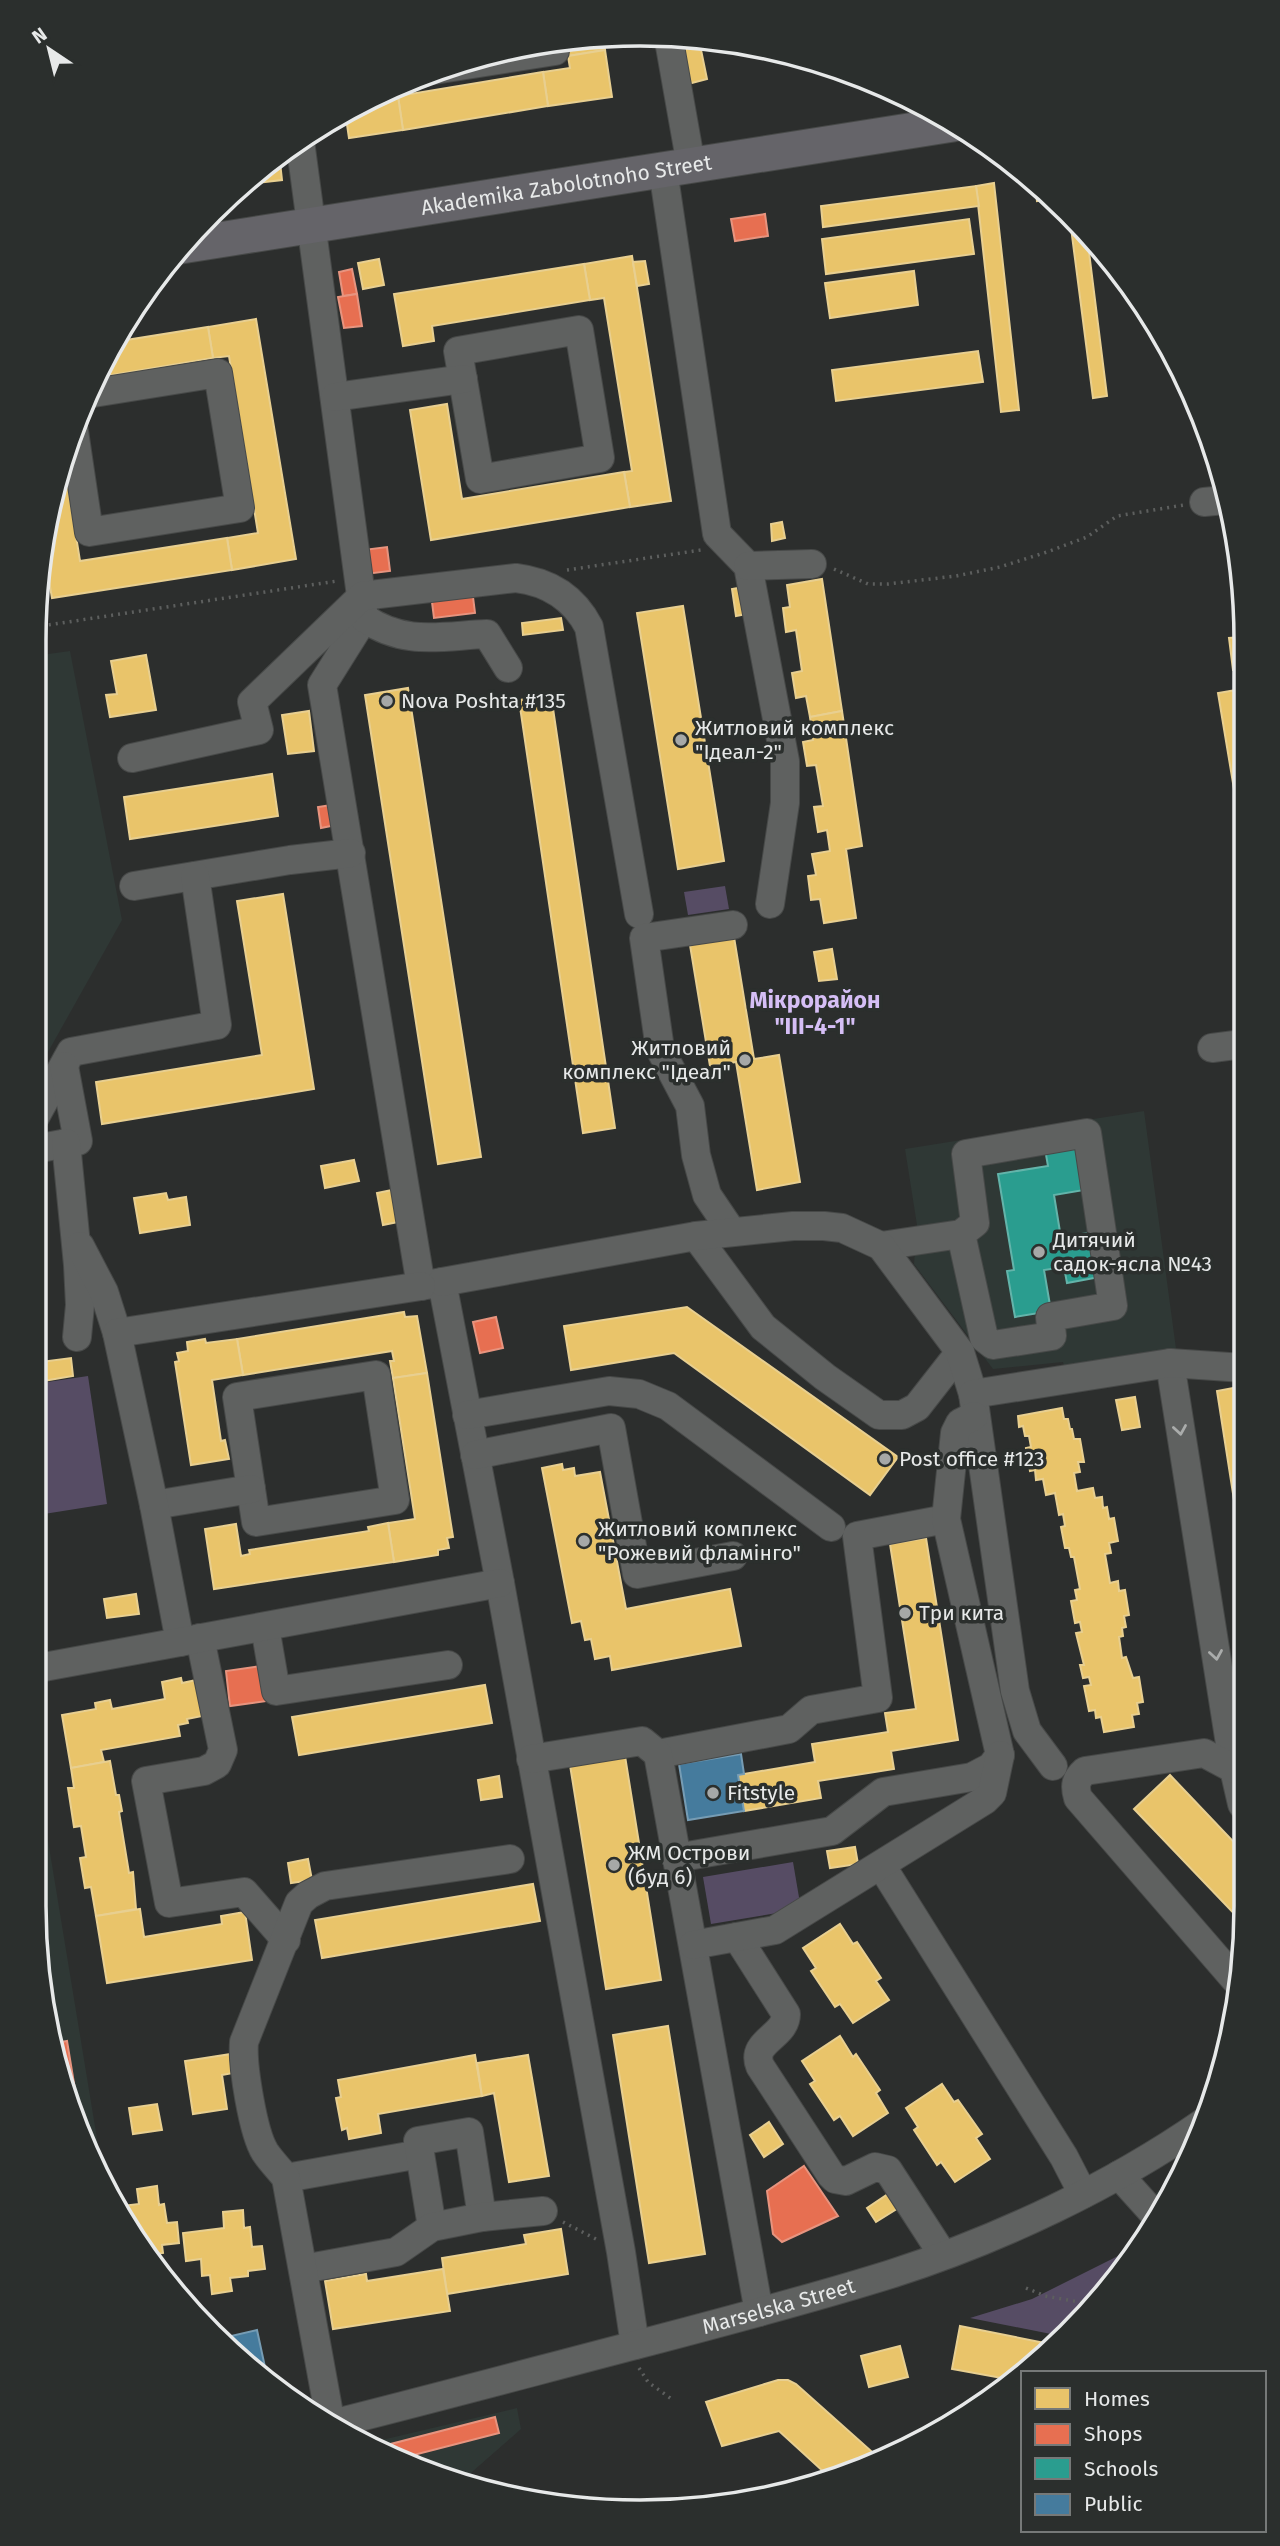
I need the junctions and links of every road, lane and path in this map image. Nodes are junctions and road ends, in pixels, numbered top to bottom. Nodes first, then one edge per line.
1 (669, 47) edge
2 (939, 126) edge
3 (302, 152) edge
4 (677, 168) junction
5 (313, 226) junction
6 (197, 244) edge
7 (463, 379) junction
8 (100, 392) edge
9 (335, 397) junction
10 (77, 450) edge
11 (1215, 501) edge
12 (729, 545) junction
13 (812, 564) joint
14 (748, 566) junction
15 (556, 572) dead end
16 (362, 597) junction
17 (46, 626) edge
18 (508, 668) dead end
19 (132, 758) dead end
20 (351, 853) junction
21 (195, 876) junction
22 (134, 887) dead end
23 (770, 904) dead end
24 (639, 914) dead end
25 (733, 925) dead end
26 (1234, 1045) edge
27 (1212, 1048) dead end
28 (64, 1066) junction
29 (46, 1098) edge
30 (66, 1143) junction
31 (46, 1147) edge
32 (732, 1232) junction
33 (961, 1234) junction
34 (74, 1236) junction
35 (696, 1236) junction
36 (881, 1246) junction
37 (431, 1284) junction
38 (117, 1333) junction
39 (77, 1337) dead end
40 (960, 1352) junction
41 (1170, 1363) junction
42 (1234, 1367) edge
43 (973, 1405) junction
44 (467, 1415) junction
45 (475, 1455) junction
46 (251, 1489) junction
47 (154, 1505) junction
48 (946, 1519) junction
49 (831, 1527) dead end
50 (733, 1556) dead end
51 (500, 1583) junction
52 (265, 1627) junction
53 (190, 1640) junction
54 (448, 1665) dead end
55 (46, 1667) edge
56 (1234, 1734) edge
57 (658, 1754) junction
58 (1000, 1755) junction
59 (531, 1759) junction
60 (1053, 1766) dead end
61 (1234, 1766) edge
62 (676, 1858) junction
63 (510, 1859) dead end
64 (881, 1865) junction
65 (737, 1937) junction
66 (286, 1940) junction
67 (693, 1945) junction
68 (1230, 1974) edge
69 (1190, 2131) edge
70 (420, 2154) junction
71 (1119, 2175) junction
72 (286, 2178) junction
73 (1083, 2194) junction
74 (1151, 2210) edge
75 (542, 2211) joint
76 (482, 2217) junction
77 (432, 2227) junction
78 (621, 2252) junction
79 (943, 2255) junction
80 (303, 2269) junction
81 (1026, 2288) dead end
82 (1083, 2303) edge
83 (759, 2312) junction
84 (635, 2345) junction
85 (673, 2400) dead end
86 (328, 2411) edge
87 (344, 2421) edge

1 - 4 street
2 - 4 main road, Akademika Zabolotnoho Street
3 - 5 street
4 - 5 main road, Akademika Zabolotnoho Street
4 - 12 street
5 - 6 main road, Akademika Zabolotnoho Street
5 - 9 street
7 - 7 street
7 - 9 street
8 - 10 street
9 - 16 street
11 - 13 path
12 - 14 street
12 - 15 path
13 - 14 street
14 - 23 street
16 - 17 path
16 - 18 street
16 - 19 street
16 - 20 street
16 - 24 street
20 - 21 street
20 - 37 street
21 - 22 street
21 - 28 street
25 - 32 street
26 - 27 street
28 - 29 street
28 - 30 street
30 - 31 street
30 - 34 street
32 - 35 street
32 - 36 street
33 - 33 street
33 - 36 street
34 - 38 street
34 - 39 street
35 - 37 street
35 - 40 street
36 - 40 street
37 - 38 street
37 - 44 street
38 - 47 street
40 - 43 street
41 - 42 street
41 - 43 street
41 -> 56 street
43 - 48 street
43 - 60 street
44 - 45 street
44 - 49 street
45 - 50 street
45 - 51 street
46 - 46 street
46 - 47 street
47 - 53 street
48 - 57 street
48 - 58 street
51 - 52 street
51 - 59 street
52 - 53 street
52 - 54 street
53 - 55 street
53 - 66 street
57 - 59 street
57 - 62 street
58 - 62 street
58 - 64 street
59 - 78 street
61 - 68 street
62 - 67 street
63 - 66 street
64 - 65 street
64 - 73 street
65 - 67 street
65 - 79 street
66 - 72 street
67 - 83 street
69 - 71 street, Marselska Street
70 - 72 street
70 - 76 street
70 - 77 street
71 - 73 street, Marselska Street
71 - 74 street
72 - 80 street
73 - 79 street, Marselska Street
75 - 76 street
75 - 78 path
76 - 77 street
77 - 80 street
78 - 84 street
79 - 83 street, Marselska Street
80 - 86 street
81 - 82 path
83 - 84 street, Marselska Street
84 - 85 path
84 - 87 street, Marselska Street

